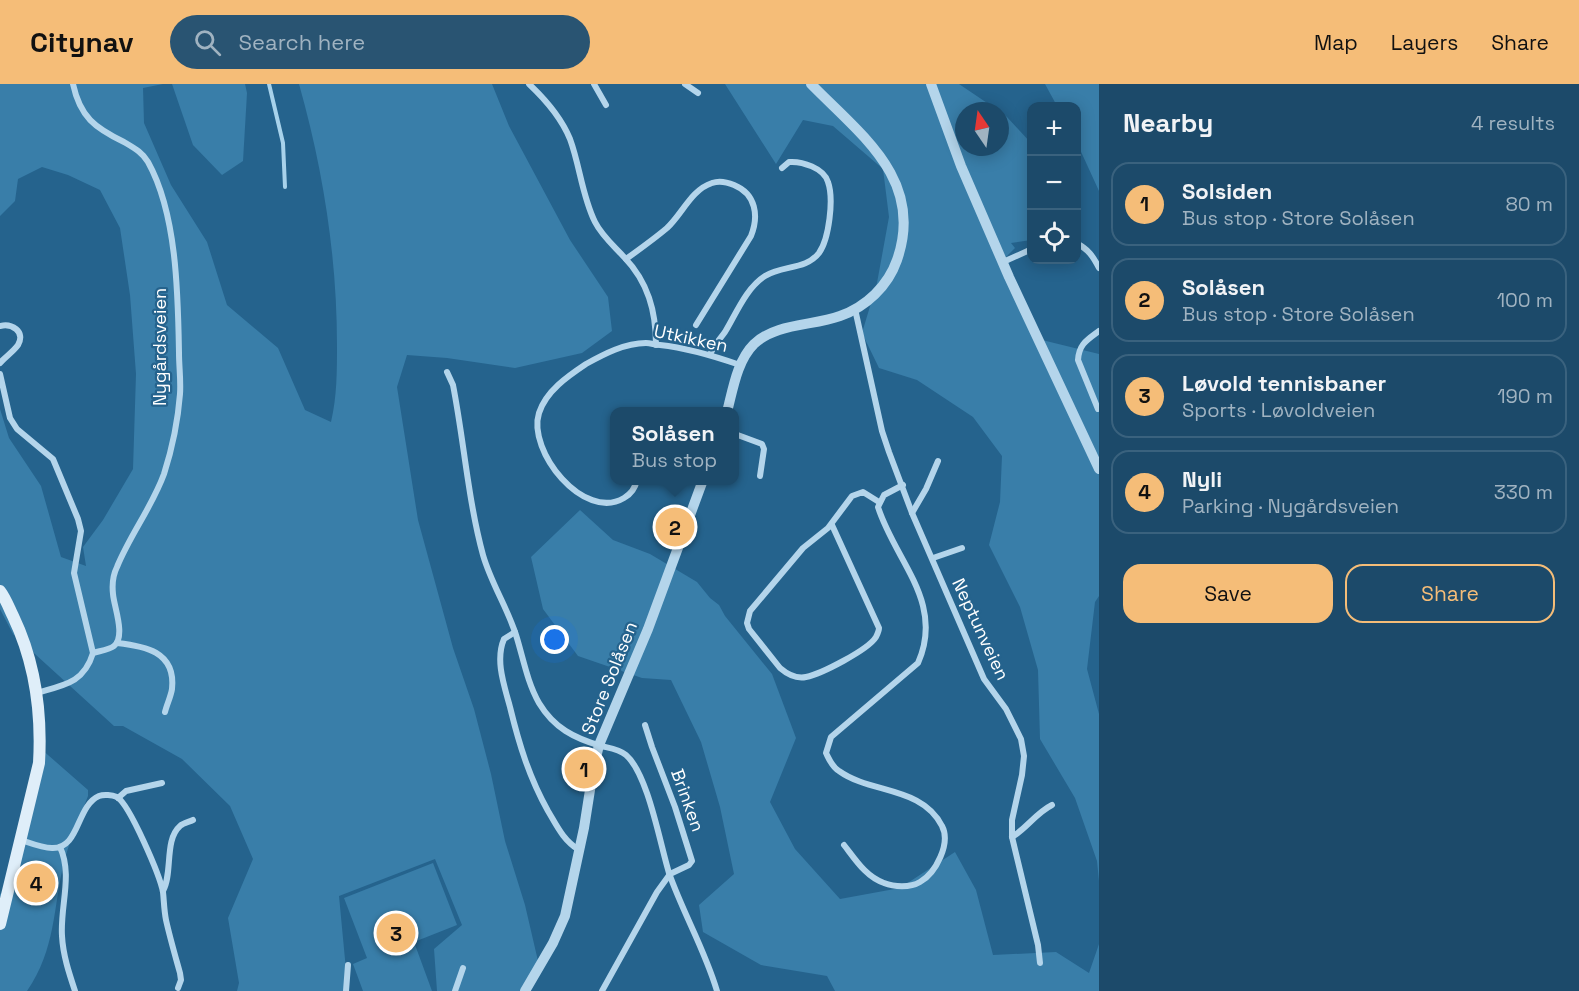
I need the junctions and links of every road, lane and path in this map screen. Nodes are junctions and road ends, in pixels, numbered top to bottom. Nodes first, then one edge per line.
1 (73, 84) edge
2 (529, 84) edge
3 (594, 84) edge
4 (685, 84) edge
5 (812, 84) edge
6 (931, 84) edge
7 (698, 93) dead end
8 (606, 105) dead end
9 (782, 168) dead end
10 (1081, 245) edge
11 (1027, 251) edge
12 (626, 259) junction
13 (1003, 262) junction
14 (1099, 268) edge
15 (855, 309) junction
16 (696, 325) dead end
17 (0, 326) edge
18 (1099, 332) edge
19 (656, 345) junction
20 (710, 355) junction
21 (0, 363) edge
22 (740, 365) junction
23 (447, 372) dead end
24 (0, 374) edge
25 (728, 407) edge
26 (1098, 410) edge
27 (739, 435) edge
28 (938, 461) dead end
29 (1099, 469) edge
30 (760, 476) dead end
31 (636, 485) edge
32 (701, 485) edge
33 (903, 485) junction
34 (879, 501) junction
35 (912, 513) junction
36 (832, 525) junction
37 (962, 548) dead end
38 (933, 558) junction
39 (0, 591) edge
40 (515, 632) junction
41 (117, 643) junction
42 (93, 653) junction
43 (36, 693) junction
44 (165, 712) dead end
45 (645, 724) dead end
46 (599, 745) junction
47 (162, 783) dead end
48 (118, 798) junction
49 (1052, 805) dead end
50 (193, 820) dead end
51 (1012, 837) junction
52 (20, 840) junction
53 (844, 845) dead end
54 (60, 847) junction
55 (579, 850) junction
56 (670, 874) junction
57 (163, 891) junction
58 (0, 924) edge
59 (1040, 963) dead end
60 (348, 965) dead end
61 (463, 968) dead end
62 (178, 988) dead end
63 (75, 991) edge
64 (346, 991) edge
65 (456, 991) edge
66 (525, 991) edge
67 (602, 991) edge
68 (717, 991) edge

1 - 41 street, Nygårdsveien
2 - 12 street
3 - 8 street
4 - 7 street
5 - 15 street
6 - 13 street
9 - 20 street
10 - 14 street
11 - 13 street
12 - 16 street
12 - 19 street
13 - 29 street
15 - 22 street
15 - 33 street, Neptunveien
17 - 21 street
18 - 26 street
19 - 20 street, Utkikken
19 - 31 street, Utkikken
20 - 22 street, Utkikken
22 - 25 street
23 - 40 street, Brinken
24 - 42 street
27 - 30 street
28 - 35 street
32 - 46 street, Store Solåsen
33 - 34 street
33 - 35 street, Neptunveien
34 - 36 street
34 - 53 street
35 - 38 street, Neptunveien
36 - 36 street
37 - 38 street
38 - 51 street, Neptunveien
39 - 43 main road
40 - 46 street, Brinken
40 - 55 street
41 - 42 street
41 - 44 street
42 - 43 street
43 - 52 main road
45 - 56 street, Brinken
46 - 55 street, Store Solåsen
46 - 56 street, Brinken
47 - 48 street
48 - 54 street
48 - 57 street
49 - 51 street
50 - 57 street
51 - 59 street, Neptunveien
52 - 54 street
52 - 58 main road
54 - 63 street
55 - 66 street, Store Solåsen
56 - 67 street, Brinken
56 - 68 street, Brinken
57 - 62 street
60 - 64 street
61 - 65 street

